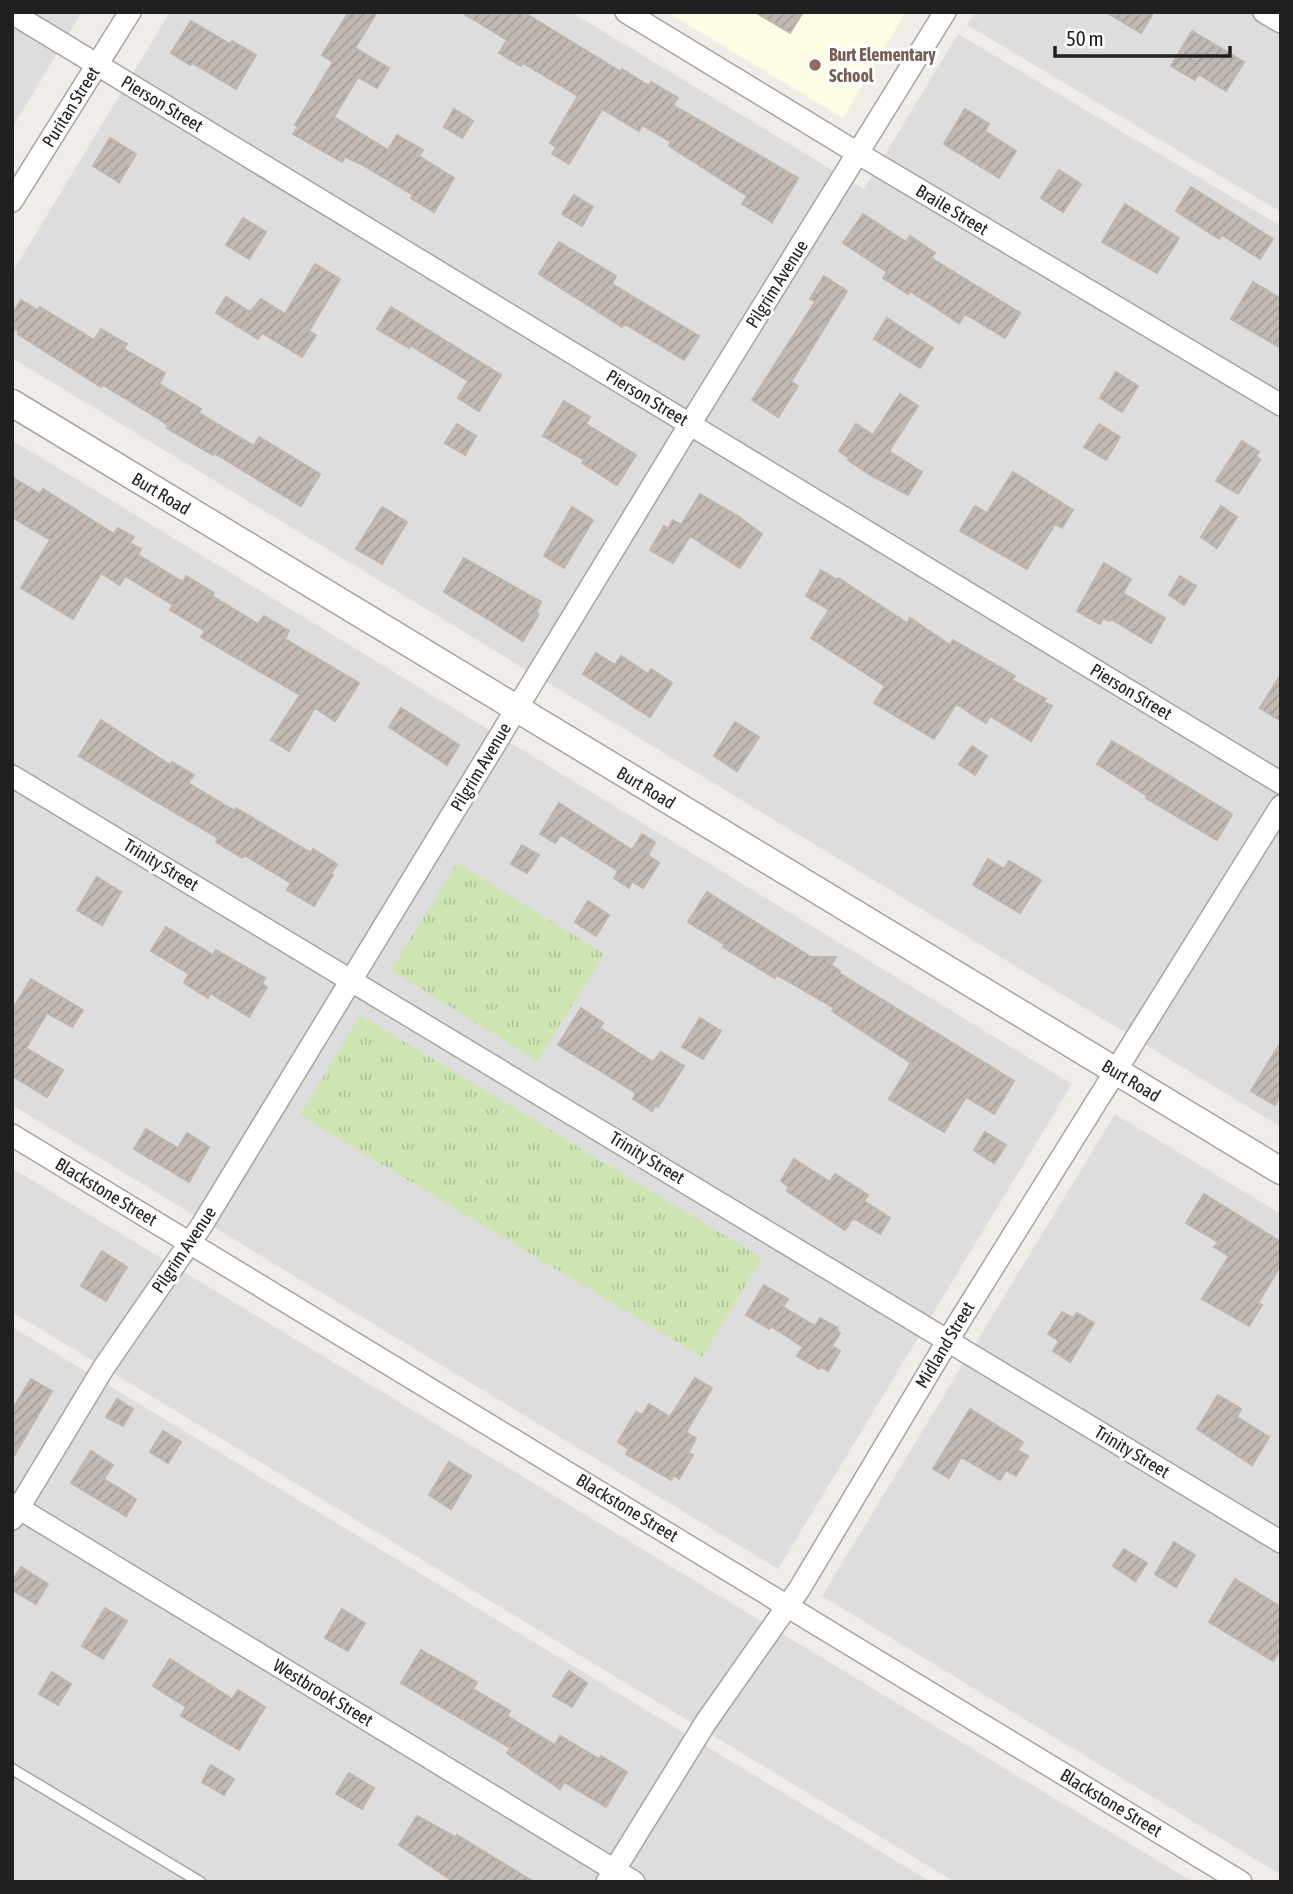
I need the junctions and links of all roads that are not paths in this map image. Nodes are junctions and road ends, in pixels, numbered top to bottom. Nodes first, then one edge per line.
1 (130, 12) edge
2 (626, 12) edge
3 (945, 12) edge
4 (1264, 12) edge
5 (12, 13) edge
6 (1281, 22) edge
7 (97, 65) junction
8 (859, 154) junction
9 (12, 201) edge
10 (12, 403) edge
11 (1281, 405) edge
12 (690, 424) junction
13 (516, 710) junction
14 (12, 776) edge
15 (1281, 783) edge
16 (1281, 806) edge
17 (351, 980) junction
18 (1114, 1070) junction
19 (12, 1135) edge
20 (1281, 1171) edge
21 (189, 1242) junction
22 (948, 1340) junction
23 (14, 1510) edge
24 (1281, 1542) edge
25 (788, 1606) junction
26 (12, 1769) edge
27 (611, 1876) edge
28 (200, 1882) edge
29 (634, 1882) edge
30 (1241, 1882) edge

1 - 7 street, Puritan Street
2 - 8 street, Braile Street
3 - 8 street, Pilgrim Avenue
4 - 6 street
5 - 7 street, Pierson Street
7 - 9 street, Puritan Street
7 - 12 street, Pierson Street
8 - 11 street, Braile Street
8 - 12 street, Pilgrim Avenue
10 - 13 street, Burt Road
12 - 13 street, Pilgrim Avenue
12 - 15 street, Pierson Street
13 - 17 street, Pilgrim Avenue
13 - 18 street, Burt Road
14 - 17 street, Trinity Street
16 - 18 street, Midland Street
17 - 21 street, Pilgrim Avenue
17 - 22 street, Trinity Street
18 - 20 street, Burt Road
18 - 22 street, Midland Street
19 - 21 street, Blackstone Street
21 - 23 street, Pilgrim Avenue
21 - 25 street, Blackstone Street
22 - 24 street, Trinity Street
22 - 25 street, Midland Street
23 - 27 street, Westbrook Street
25 - 27 street, Midland Street
25 - 30 street, Blackstone Street
26 - 28 lane
27 - 29 street, Westbrook Street

